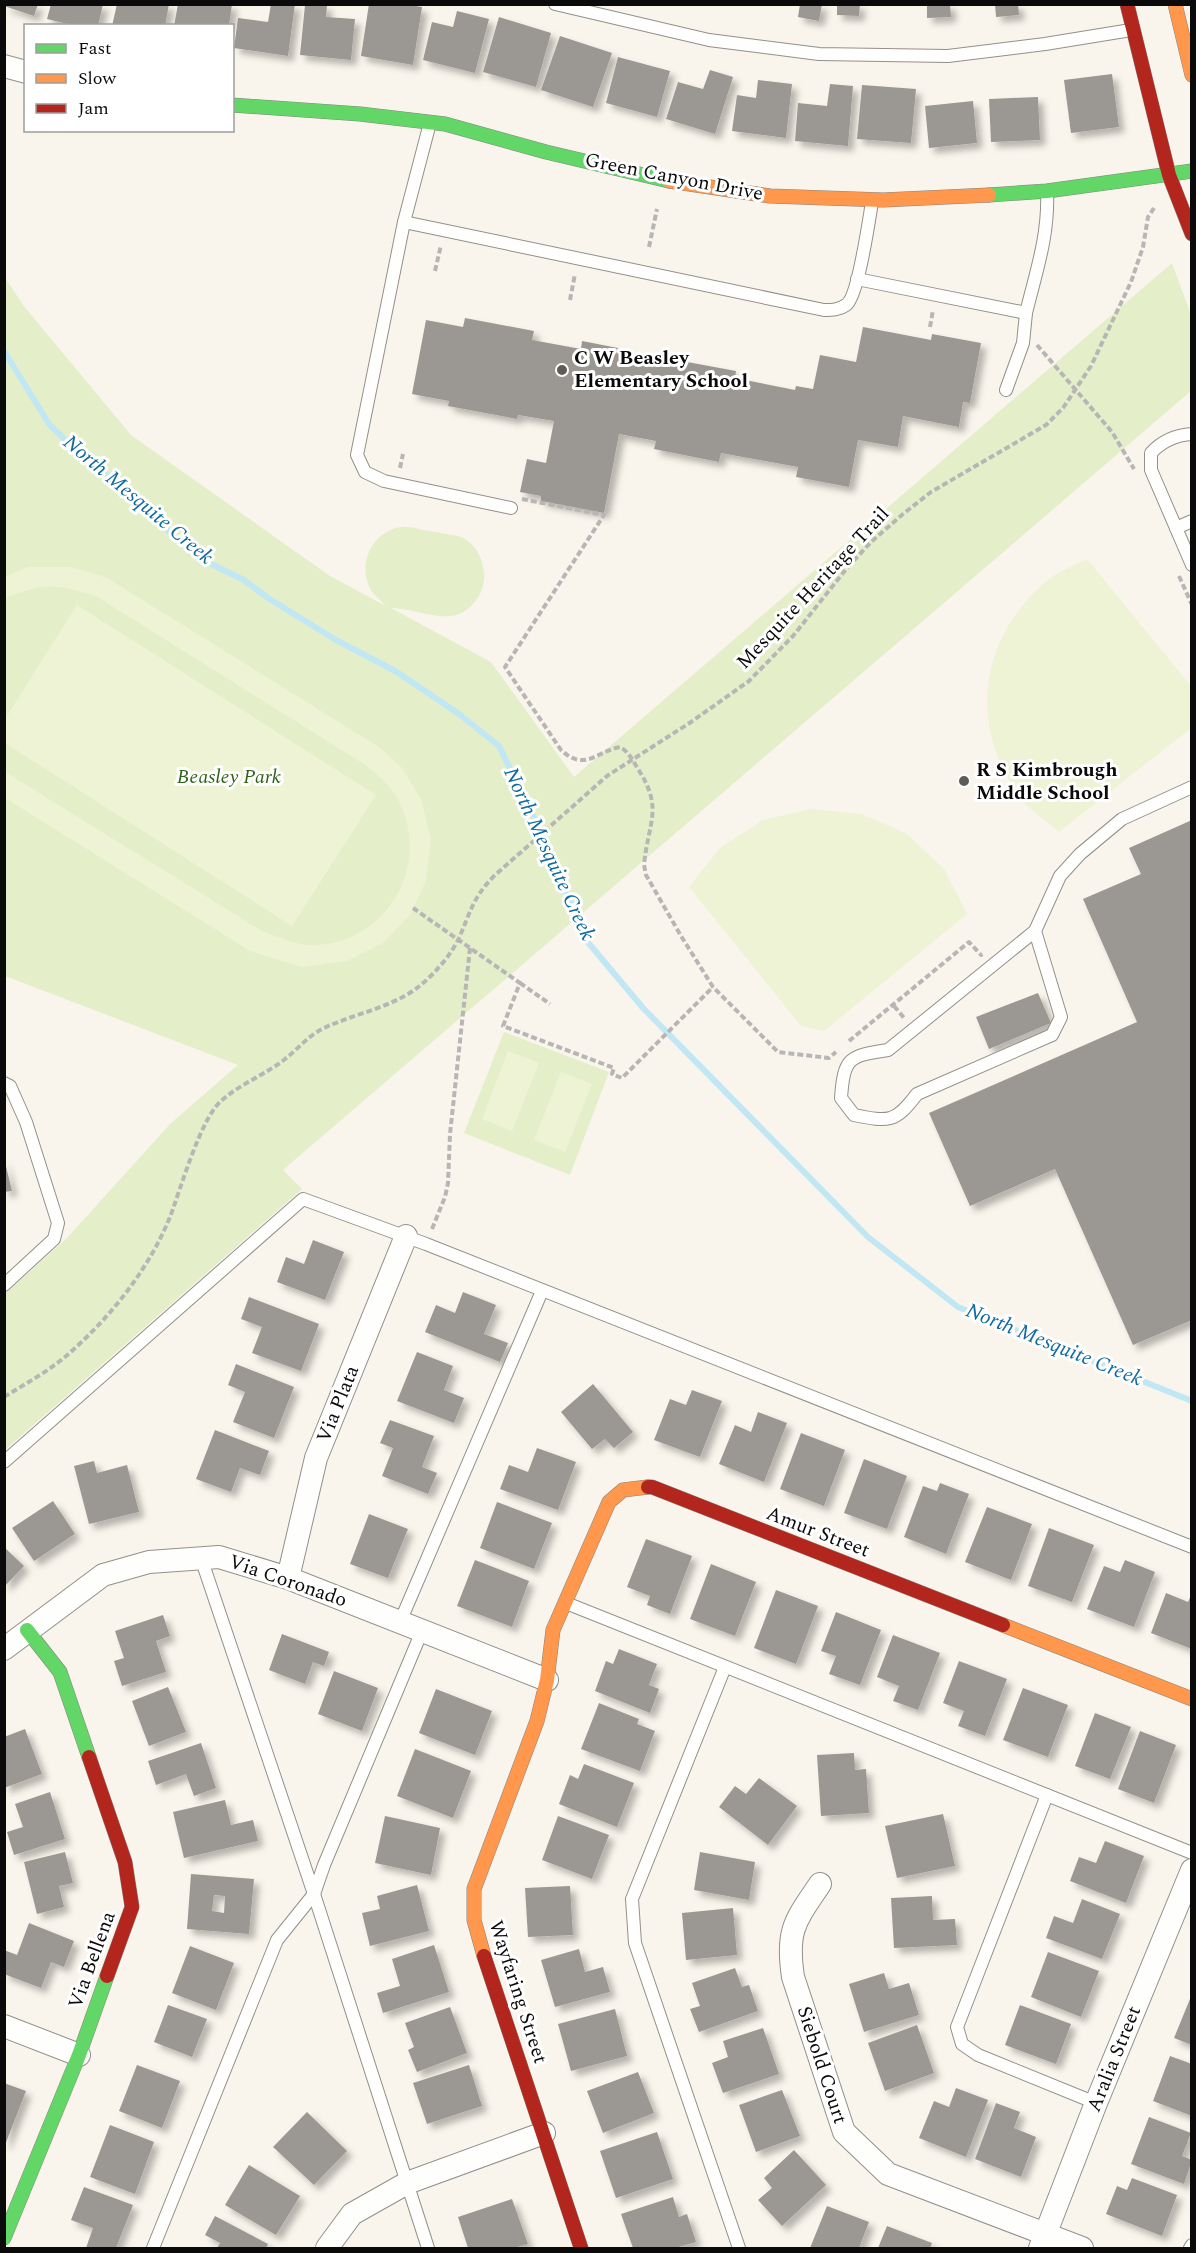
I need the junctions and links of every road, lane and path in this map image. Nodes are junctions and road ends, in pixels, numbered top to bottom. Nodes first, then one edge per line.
1 (555, 4) edge
2 (1127, 4) edge
3 (1175, 4) edge
4 (1132, 30) junction
5 (4, 66) edge
6 (24, 71) edge
7 (1191, 75) edge
8 (234, 105) edge
9 (431, 122) junction
10 (1191, 171) edge
11 (1169, 175) junction
12 (1047, 191) junction
13 (873, 200) junction
14 (1158, 207) dead end
15 (657, 209) dead end
16 (404, 222) junction
17 (445, 231) junction
18 (1191, 234) edge
19 (649, 247) dead end
20 (578, 259) junction
21 (435, 271) dead end
22 (857, 279) junction
23 (570, 300) dead end
24 (1026, 313) junction
25 (1035, 343) dead end
26 (1077, 389) junction
27 (1006, 390) dead end
28 (1191, 434) edge
29 (1136, 473) dead end
30 (513, 502) joint
31 (1191, 521) edge
32 (1176, 528) junction
33 (1191, 565) edge
34 (1174, 566) dead end
35 (1191, 605) edge
36 (631, 759) junction
37 (1191, 787) edge
38 (413, 908) dead end
39 (1035, 931) junction
40 (458, 940) junction
41 (969, 942) dead end
42 (470, 948) junction
43 (520, 983) junction
44 (713, 987) junction
45 (550, 1004) dead end
46 (847, 1043) dead end
47 (838, 1050) dead end
48 (4, 1083) edge
49 (416, 1240) junction
50 (4, 1285) edge
51 (542, 1291) junction
52 (4, 1396) edge
53 (4, 1462) edge
54 (1191, 1547) edge
55 (201, 1558) junction
56 (288, 1578) junction
57 (565, 1603) junction
58 (400, 1622) junction
59 (27, 1630) junction
60 (422, 1631) junction
61 (4, 1649) edge
62 (725, 1667) junction
63 (547, 1680) junction
64 (1191, 1700) edge
65 (1047, 1795) junction
66 (1191, 1853) edge
67 (1191, 1870) edge
68 (820, 1884) dead end
69 (314, 1894) junction
70 (4, 2026) edge
71 (78, 2055) junction
72 (1096, 2103) junction
73 (544, 2133) junction
74 (407, 2183) junction
75 (14, 2188) edge
76 (4, 2238) edge
77 (1043, 2241) edge
78 (153, 2248) edge
79 (327, 2248) edge
80 (428, 2248) edge
81 (581, 2248) edge
82 (739, 2248) edge
83 (1082, 2248) edge

1 - 4 lane
2 - 4 street
3 - 7 street
4 - 11 street
5 - 6 street
8 - 9 street, Green Canyon Drive
9 - 13 street, Green Canyon Drive
9 - 16 lane
10 - 11 street, Green Canyon Drive
11 - 12 street, Green Canyon Drive
11 - 18 street
12 - 13 street, Green Canyon Drive
12 - 24 lane
13 - 22 lane
14 - 26 path, Mesquite Heritage Trail
15 - 19 path
16 - 17 lane
16 - 30 lane
17 - 20 lane
17 - 21 path
20 - 22 lane
20 - 23 path
22 - 24 lane
24 - 27 lane
25 - 26 path
26 - 29 path
26 - 36 path, Mesquite Heritage Trail
28 - 32 lane
30 - 36 path
31 - 32 lane
32 - 33 lane
34 - 35 path
36 - 40 path, Mesquite Heritage Trail
36 - 44 path
37 - 39 lane
38 - 40 path
39 - 39 lane
40 - 42 path
40 - 52 path
41 - 46 path
42 - 43 path
42 - 49 path
43 - 44 path
43 - 45 path
44 - 47 path
48 - 50 lane
49 - 51 lane
49 - 53 lane
49 - 56 street, Via Plata
51 - 54 lane
51 - 58 lane
55 - 56 street, Via Coronado
55 - 59 street, Via Coronado
55 - 69 lane
56 - 58 street, Via Coronado
57 - 62 lane
57 - 63 street, Amur Street
57 - 64 street, Amur Street
58 - 60 street, Via Coronado
59 - 61 street, Via Coronado
59 - 71 street, Via Bellena
60 - 63 street, Via Coronado
60 - 69 lane
62 - 65 lane
62 - 82 lane
63 - 73 street, Wayfaring Street
65 - 66 lane
65 - 72 lane
67 - 72 street, Aralia Street
68 - 77 street, Siebold Court
69 - 74 lane
69 - 78 lane
70 - 71 street
71 - 75 street, Via Bellena
72 - 77 street, Aralia Street
73 - 74 street
73 - 81 street, Wayfaring Street
74 - 79 street
74 - 80 lane
75 - 76 street, Via Bellena
77 - 83 street, Siebold Court

